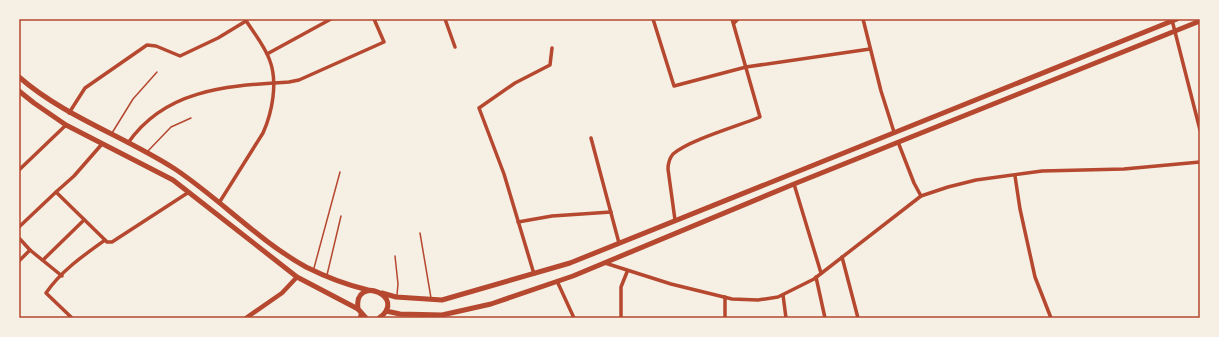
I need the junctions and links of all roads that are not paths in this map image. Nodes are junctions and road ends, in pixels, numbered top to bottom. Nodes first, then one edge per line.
1 (331, 19) edge
2 (374, 19) edge
3 (445, 19) edge
4 (653, 19) edge
5 (738, 19) edge
6 (863, 19) edge
7 (245, 20) edge
8 (1173, 20) edge
9 (733, 21) edge
10 (1200, 21) edge
11 (1174, 32) junction
12 (454, 48) dead end
13 (552, 48) dead end
14 (870, 49) junction
15 (267, 54) junction
16 (746, 66) junction
17 (157, 72) dead end
18 (19, 76) edge
19 (273, 83) junction
20 (19, 90) edge
21 (69, 113) junction
22 (191, 118) dead end
23 (66, 125) junction
24 (1200, 130) edge
25 (894, 132) junction
26 (111, 134) junction
27 (591, 138) dead end
28 (128, 142) junction
29 (898, 142) junction
30 (102, 144) junction
31 (146, 153) junction
32 (1200, 162) edge
33 (19, 170) edge
34 (340, 172) dead end
35 (1015, 176) junction
36 (794, 184) junction
37 (56, 192) junction
38 (189, 192) junction
39 (921, 196) junction
40 (219, 202) junction
41 (611, 212) junction
42 (341, 216) dead end
43 (84, 220) junction
44 (675, 220) junction
45 (518, 222) junction
46 (19, 227) edge
47 (420, 232) dead end
48 (19, 238) edge
49 (105, 240) junction
50 (619, 243) junction
51 (30, 250) junction
52 (395, 256) dead end
53 (842, 257) junction
54 (43, 260) junction
55 (19, 261) edge
56 (604, 263) junction
57 (313, 270) junction
58 (627, 272) junction
59 (821, 273) junction
60 (534, 274) junction
61 (62, 276) junction
62 (326, 276) junction
63 (297, 277) junction
64 (816, 277) junction
65 (557, 281) junction
66 (368, 290) junction
67 (382, 293) junction
68 (783, 295) junction
69 (396, 297) junction
70 (725, 297) junction
71 (432, 299) junction
72 (360, 314) edge
73 (383, 316) edge
74 (72, 318) edge
75 (246, 318) edge
76 (366, 318) edge
77 (574, 318) edge
78 (621, 318) edge
79 (725, 318) edge
80 (786, 318) edge
81 (825, 318) edge
82 (858, 318) edge
83 (1051, 318) edge

1 - 15 street
2 - 19 street
3 - 12 street
4 - 16 street
5 - 9 street
6 - 14 street
7 - 15 street
7 - 21 street
8 - 11 street
8 - 25 main road
9 - 16 street
10 - 11 main road
11 - 24 street
11 - 29 main road
13 - 45 street
14 - 16 street
14 - 25 street
15 - 19 street
16 - 44 street
17 - 26 lane
18 - 21 main road
19 - 28 street
19 - 40 street
20 - 23 main road
21 - 26 main road
22 - 31 lane
23 - 30 main road
23 - 33 street
25 - 44 main road
26 - 28 main road
27 - 41 street
28 - 31 main road
29 - 36 main road
29 - 39 street
30 - 37 street
30 - 38 main road
31 - 40 main road
32 - 35 street
34 - 57 lane
35 - 39 street
35 - 83 street
36 - 56 main road
36 - 59 street
37 - 43 street
37 - 46 street
38 - 49 street
38 - 63 main road
39 - 53 street
40 - 57 main road
41 - 45 street
41 - 50 street
42 - 62 lane
43 - 49 street
43 - 54 street
44 - 50 main road
45 - 60 street
47 - 71 lane
48 - 51 street
49 - 61 street
50 - 60 main road
51 - 54 street
51 - 55 street
52 - 69 lane
53 - 59 street
53 - 82 street
54 - 61 street
56 - 58 street
56 - 65 main road
57 - 62 main road
58 - 70 street
58 - 78 street
59 - 64 street
60 - 71 main road
61 - 74 street
62 - 66 main road
63 - 72 main road
63 - 75 street
64 - 68 street
64 - 81 street
65 - 73 main road
65 - 77 street
66 - 67 main road
66 - 72 main road
67 - 69 main road
67 - 73 main road
68 - 70 street
68 - 80 street
69 - 71 main road
70 - 79 street
72 - 76 main road

